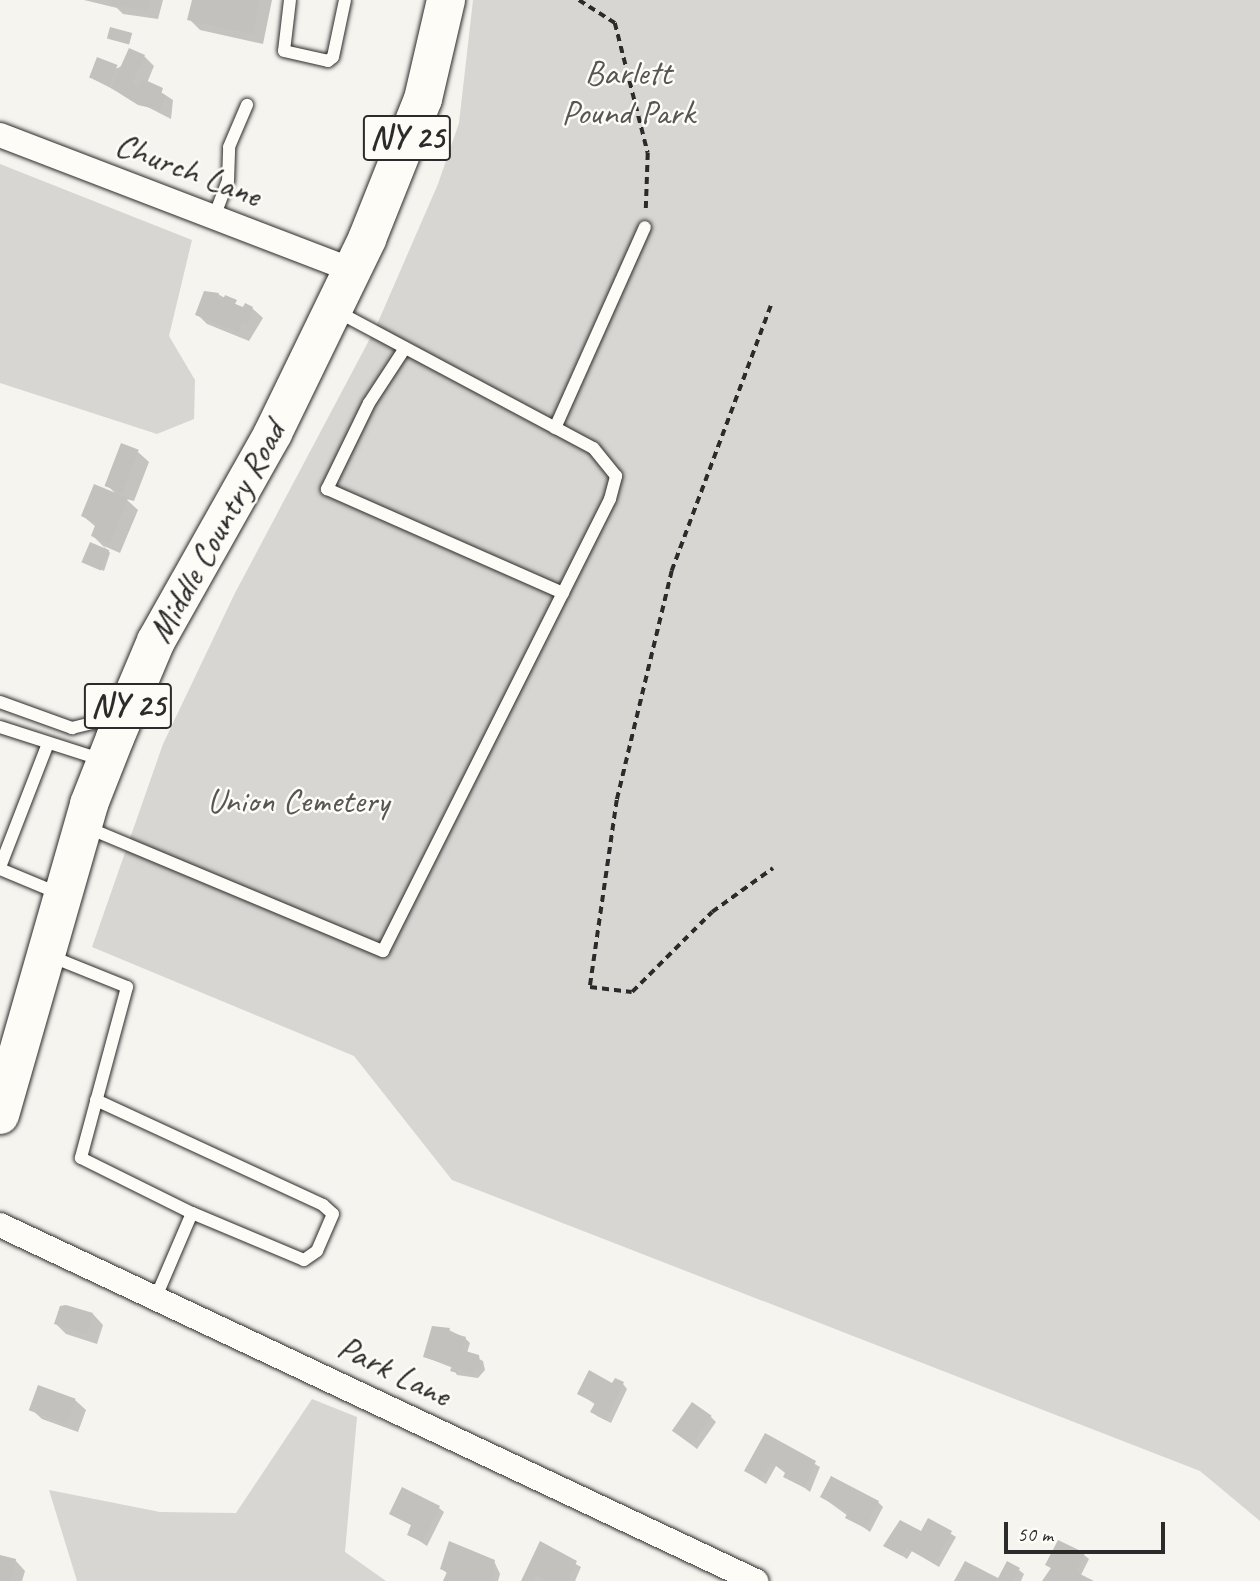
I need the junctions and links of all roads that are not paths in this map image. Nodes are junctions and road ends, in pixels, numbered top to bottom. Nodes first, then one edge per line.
1 (290, 0) edge
2 (345, 0) edge
3 (446, 0) edge
4 (247, 105) dead end
5 (0, 135) edge
6 (214, 217) junction
7 (645, 227) road end
8 (351, 270) junction
9 (332, 309) junction
10 (405, 348) junction
11 (555, 428) junction
12 (563, 593) junction
13 (0, 702) edge
14 (125, 716) junction
15 (0, 727) edge
16 (47, 746) junction
17 (106, 761) junction
18 (83, 826) junction
19 (0, 868) edge
20 (64, 895) junction
21 (47, 954) junction
22 (8, 1060) edge
23 (96, 1100) junction
24 (0, 1115) edge
25 (192, 1213) junction
26 (0, 1225) edge
27 (156, 1297) junction
28 (756, 1581) edge

1 - 2 lane
3 - 8 main road, Middle Country Road / NY 25
4 - 6 lane
5 - 6 street, Church Lane
6 - 8 street, Church Lane
7 - 11 lane
8 - 9 main road, Middle Country Road / NY 25
9 - 10 lane
9 - 14 main road, Middle Country Road / NY 25
10 - 11 lane
10 - 12 lane
11 - 12 lane
12 - 18 lane
13 - 14 lane
14 - 17 main road, Middle Country Road / NY 25
15 - 16 lane
16 - 17 lane
16 - 19 lane
17 - 18 main road, Middle Country Road / NY 25
18 - 20 main road, Middle Country Road / NY 25
19 - 20 lane
20 - 21 main road, Middle Country Road / NY 25
21 - 22 main road, Middle Country Road / NY 25
21 - 23 lane
22 - 24 main road, Middle Country Road / NY 25
23 - 25 lane
23 - 25 lane
25 - 27 lane
26 - 27 street, Park Lane
27 - 28 street, Park Lane

